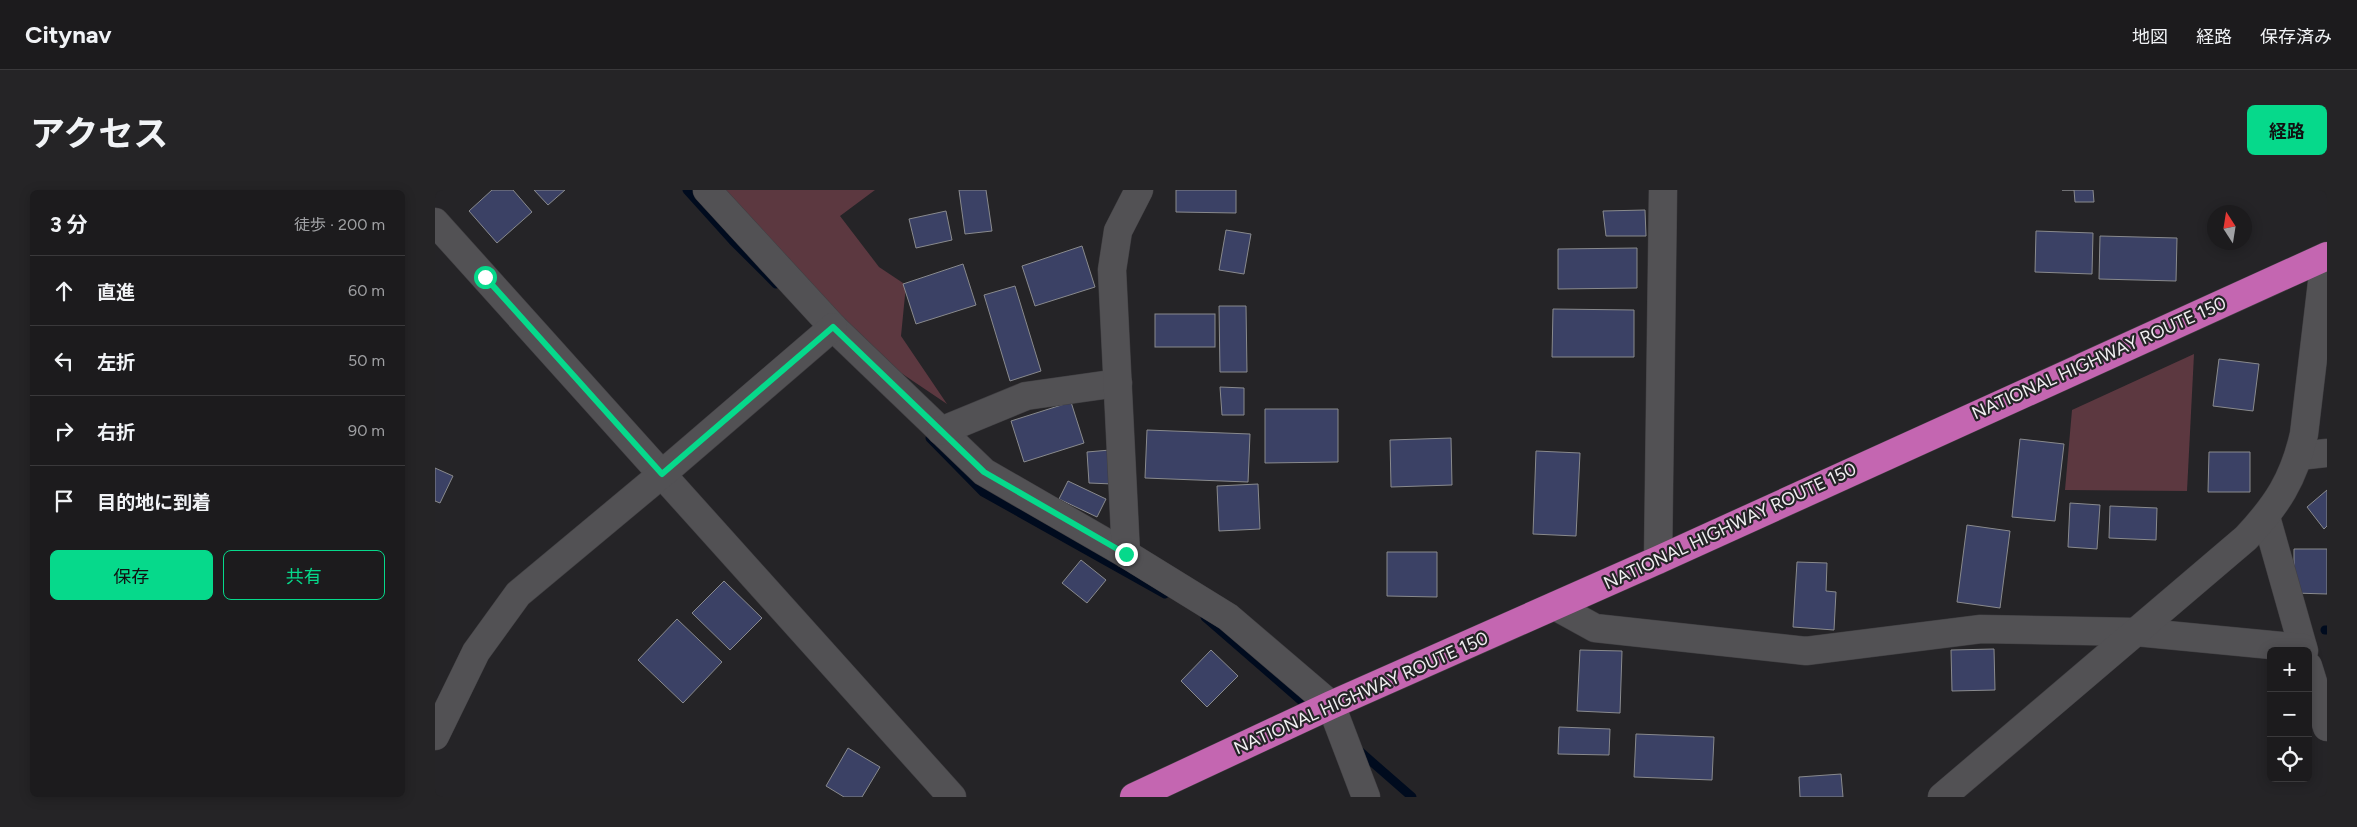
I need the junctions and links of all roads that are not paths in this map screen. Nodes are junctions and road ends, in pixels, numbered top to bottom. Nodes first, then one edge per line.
1 (707, 190) edge
2 (1139, 190) edge
3 (1663, 190) edge
4 (435, 222) edge
5 (2326, 256) edge
6 (833, 327) junction
7 (1118, 382) junction
8 (941, 431) junction
9 (2327, 453) edge
10 (2299, 456) junction
11 (662, 474) junction
12 (2266, 517) junction
13 (1126, 554) junction
14 (1658, 560) junction
15 (1555, 606) junction
16 (2136, 632) junction
17 (2303, 647) edge
18 (2267, 650) edge
19 (2312, 678) edge
20 (1331, 705) junction
21 (2327, 727) edge
22 (435, 736) edge
23 (952, 797) edge
24 (1134, 797) edge
25 (1366, 797) edge
26 (1942, 797) edge

1 - 6 street
2 - 7 street
3 - 14 street
4 - 11 street
5 - 10 street
5 - 14 highway, NATIONAL HIGHWAY ROUTE 150
6 - 8 street
6 - 11 street
7 - 8 street
7 - 13 street
8 - 13 street
9 - 10 street
10 - 12 street
11 - 22 street
11 - 23 street
12 - 16 street
12 - 17 street
13 - 20 street
14 - 15 highway, NATIONAL HIGHWAY ROUTE 150
15 - 16 street
15 - 20 highway, NATIONAL HIGHWAY ROUTE 150
16 - 18 street
16 - 26 street
19 - 21 street
20 - 24 highway, NATIONAL HIGHWAY ROUTE 150
20 - 25 street

